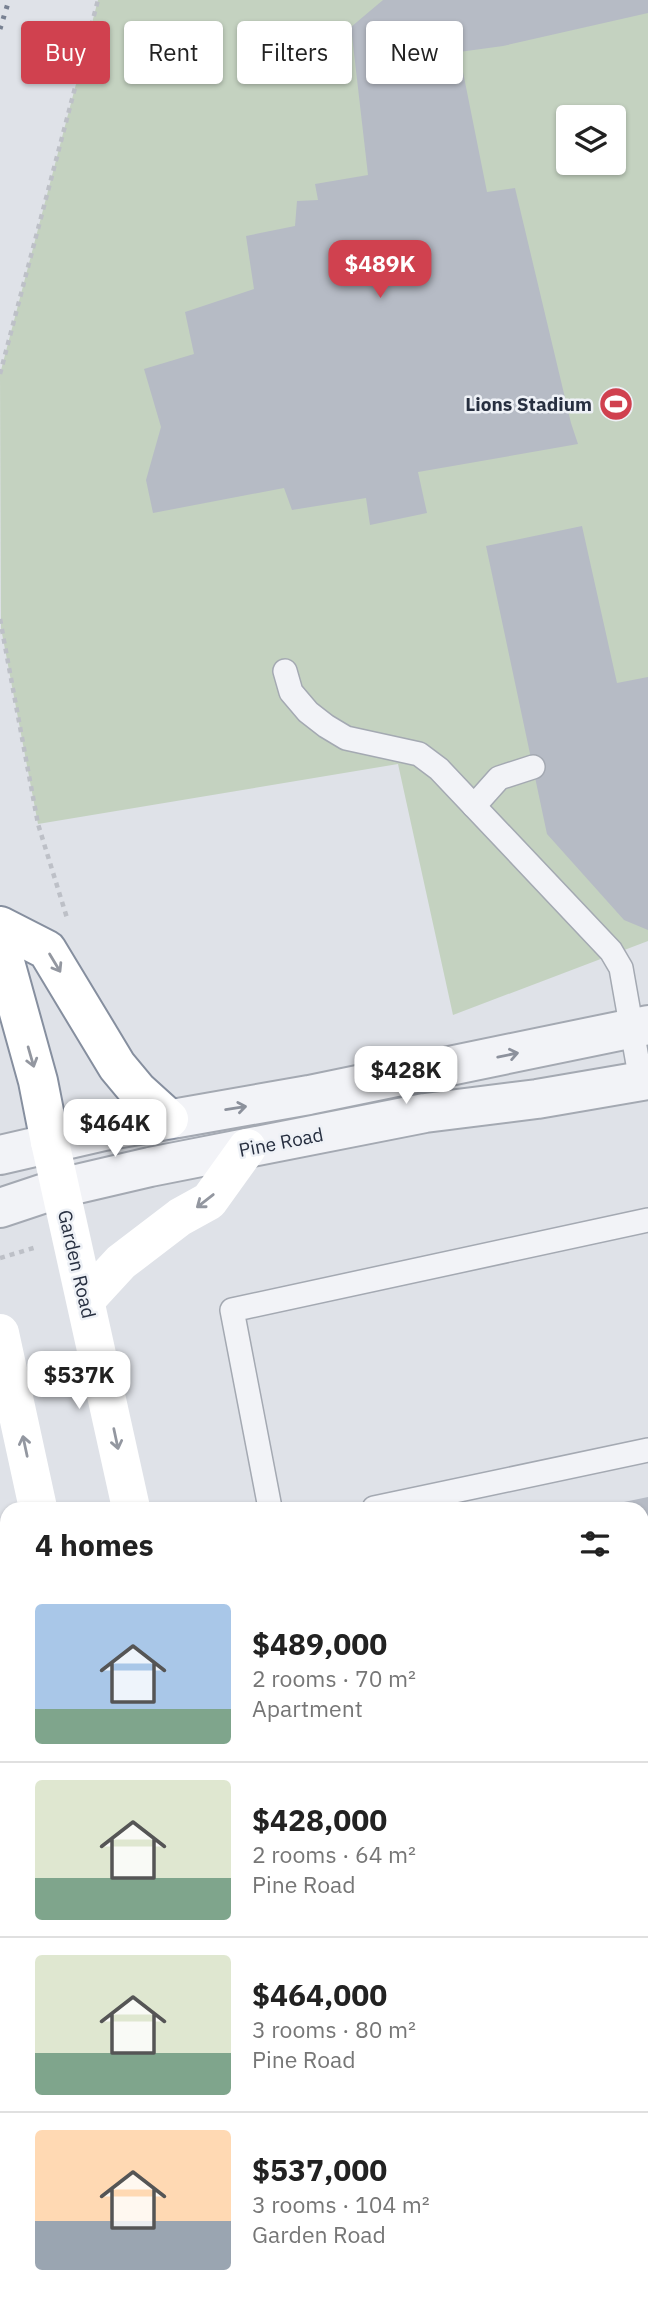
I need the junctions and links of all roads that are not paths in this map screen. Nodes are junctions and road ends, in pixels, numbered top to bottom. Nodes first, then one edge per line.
1 (285, 671) dead end
2 (533, 767) dead end
3 (474, 806) junction
4 (0, 926) edge
5 (0, 944) edge
6 (640, 1027) edge
7 (644, 1081) edge
8 (169, 1119) junction
9 (50, 1142) junction
10 (247, 1149) junction
11 (0, 1155) edge
12 (60, 1188) junction
13 (0, 1208) edge
14 (648, 1220) edge
15 (86, 1300) junction
16 (0, 1333) edge
17 (6, 1379) edge
18 (648, 1450) edge
19 (37, 1502) edge
20 (130, 1502) edge
21 (269, 1502) edge
22 (402, 1502) edge

1 - 3 lane
2 - 3 lane
3 - 6 lane
4 -> 8 main road
5 -> 9 main road, Garden Road
6 - 7 lane
8 -> 6 street, Pine Road
7 - 10 street, Pine Road
8 - 9 street, Pine Road
9 - 11 street, Pine Road
9 - 12 main road, Garden Road
10 - 12 street, Pine Road
10 -> 15 main road
12 - 13 street, Pine Road
12 - 15 main road, Garden Road
14 - 21 lane
15 -> 20 main road, Garden Road
16 - 17 main road
19 -> 17 main road
18 - 22 lane

